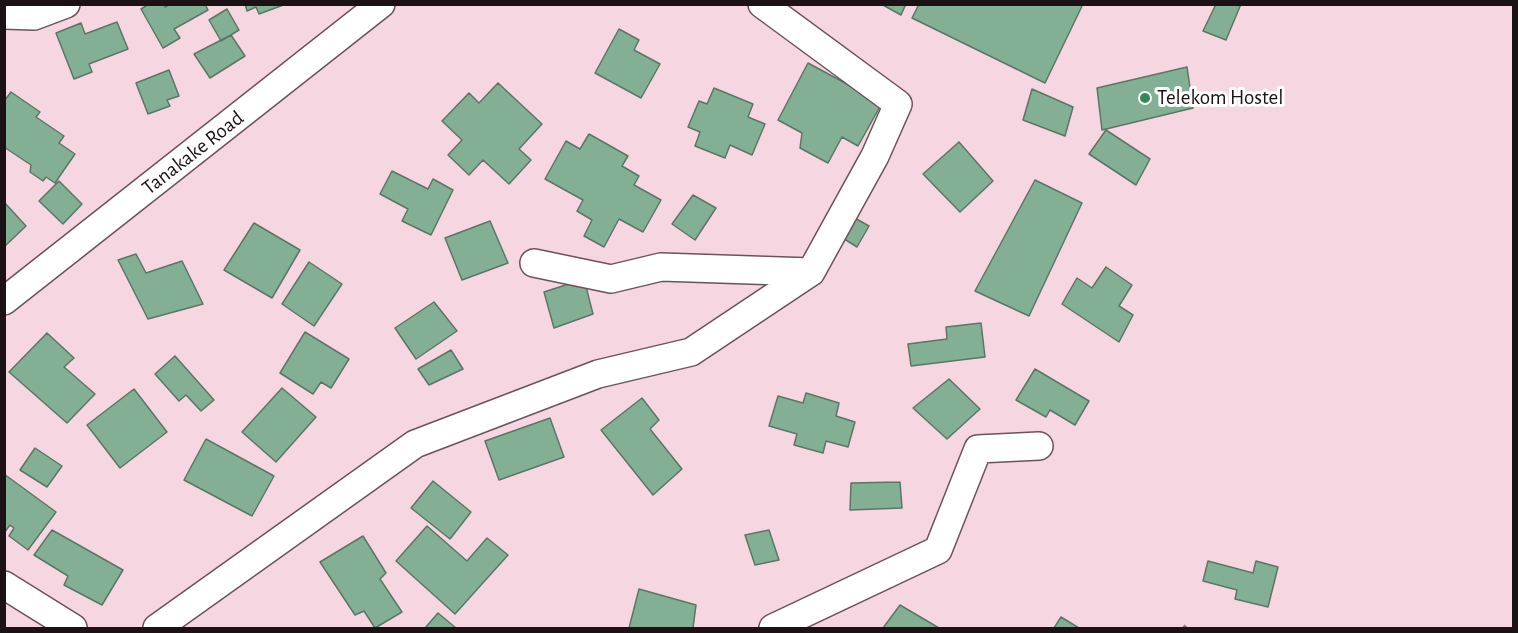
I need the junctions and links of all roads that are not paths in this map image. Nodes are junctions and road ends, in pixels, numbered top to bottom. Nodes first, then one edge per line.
1 (66, 4) edge
2 (381, 4) edge
3 (762, 4) edge
4 (4, 15) edge
5 (534, 263) dead end
6 (811, 272) junction
7 (4, 301) edge
8 (1039, 446) dead end
9 (4, 585) edge
10 (73, 628) edge
11 (157, 628) edge
12 (773, 628) edge

1 - 4 street
2 - 7 street, Tanakake Road
3 - 6 street
5 - 6 street
6 - 11 street
8 - 12 street
9 - 10 street

